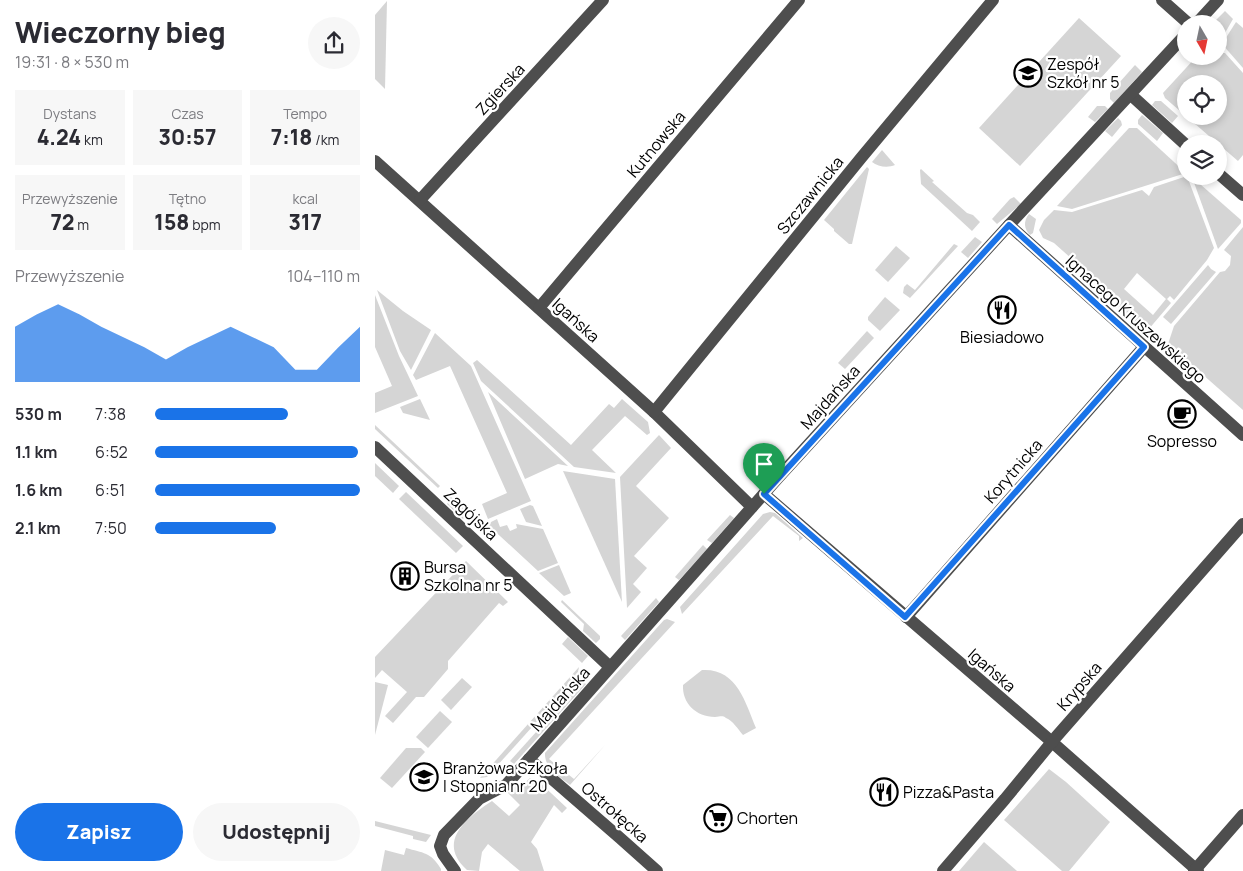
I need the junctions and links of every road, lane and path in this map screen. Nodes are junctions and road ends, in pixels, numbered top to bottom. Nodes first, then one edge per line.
1 (603, 0) edge
2 (799, 0) edge
3 (993, 0) edge
4 (1162, 0) edge
5 (1218, 0) edge
6 (1179, 15) edge
7 (1204, 15) edge
8 (1177, 44) edge
9 (1131, 95) junction
10 (1177, 137) edge
11 (375, 160) edge
12 (1227, 181) edge
13 (1243, 195) edge
14 (420, 200) junction
15 (1009, 225) junction
16 (539, 308) junction
17 (1144, 347) junction
18 (654, 412) junction
19 (1243, 436) edge
20 (375, 447) edge
21 (764, 494) junction
22 (752, 507) junction
23 (1243, 524) edge
24 (905, 617) junction
25 (611, 667) junction
26 (1052, 742) junction
27 (529, 759) junction
28 (1243, 815) edge
29 (1195, 870) edge
30 (455, 871) edge
31 (657, 871) edge
32 (943, 871) edge

1 - 14 street, Zgierska
2 - 16 street, Kutnowska
3 - 18 street, Szczawnicka
4 - 6 street
5 - 7 street
8 - 9 street, Majdańska
9 - 10 street
9 - 15 street, Majdańska
11 - 14 street, Igańska
12 - 13 street
14 - 16 street, Igańska
15 - 17 street, Ignacego Kruszewskiego
15 - 21 street, Majdańska
16 - 18 street, Igańska
17 - 19 street, Ignacego Kruszewskiego
17 - 24 street, Korytnicka
18 - 22 street, Igańska
20 - 25 street, Zagójska
21 - 22 street, Majdańska
21 - 24 street, Igańska
22 - 25 street, Majdańska
23 - 26 street, Krypska
24 - 26 street, Igańska
25 - 27 street, Majdańska
26 - 29 street, Igańska
26 - 32 street, Krypska
27 - 30 street, Majdańska
27 - 31 street, Ostrołęcka
28 - 29 street

